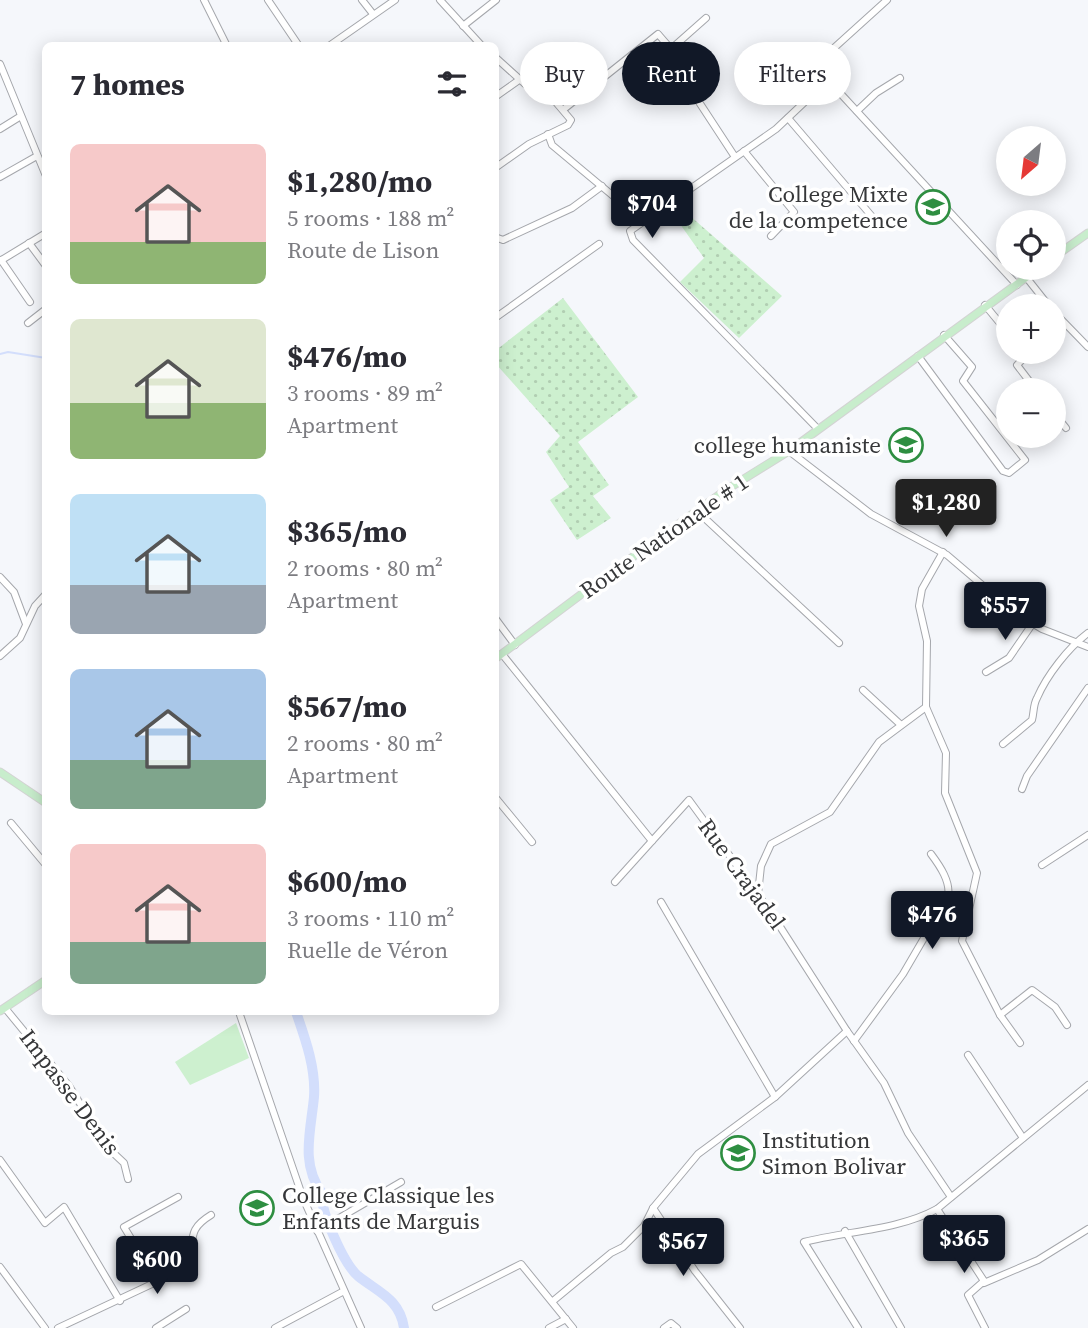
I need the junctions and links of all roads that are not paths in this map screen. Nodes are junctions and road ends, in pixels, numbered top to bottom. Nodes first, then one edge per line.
1 (204, 0) edge
2 (268, 0) edge
3 (362, 0) edge
4 (395, 0) edge
5 (440, 0) edge
6 (496, 0) edge
7 (887, 0) edge
8 (373, 14) junction
9 (706, 18) dead end
10 (463, 26) junction
11 (226, 42) edge
12 (296, 42) edge
13 (334, 42) edge
14 (478, 42) edge
15 (841, 42) edge
16 (499, 61) edge
17 (0, 64) edge
18 (900, 78) dead end
19 (519, 80) junction
20 (499, 94) edge
21 (701, 105) edge
22 (802, 105) edge
23 (851, 105) edge
24 (564, 109) junction
25 (857, 111) junction
26 (21, 116) junction
27 (788, 118) junction
28 (0, 129) edge
29 (548, 134) junction
30 (744, 151) junction
31 (37, 156) junction
32 (735, 157) junction
33 (499, 165) edge
34 (42, 167) edge
35 (0, 177) edge
36 (602, 186) junction
37 (642, 220) junction
38 (874, 220) dead end
39 (1088, 233) edge
40 (42, 235) edge
41 (771, 236) dead end
42 (499, 238) edge
43 (29, 243) junction
44 (599, 244) dead end
45 (1066, 249) edge
46 (1, 260) edge
47 (42, 260) edge
48 (1023, 280) edge
49 (1029, 280) edge
50 (1017, 285) junction
51 (1040, 294) edge
52 (30, 302) dead end
53 (985, 305) junction
54 (42, 312) edge
55 (499, 315) edge
56 (996, 318) edge
57 (28, 323) dead end
58 (1066, 324) edge
59 (944, 335) junction
60 (1088, 347) edge
61 (918, 356) junction
62 (1018, 364) edge
63 (1027, 378) edge
64 (817, 428) junction
65 (789, 451) junction
66 (697, 511) junction
67 (943, 552) junction
68 (0, 577) edge
69 (42, 600) edge
70 (499, 623) edge
71 (1033, 623) junction
72 (26, 624) junction
73 (1088, 633) edge
74 (1076, 642) junction
75 (839, 643) dead end
76 (515, 645) junction
77 (1088, 647) edge
78 (0, 656) edge
79 (499, 656) edge
80 (499, 658) edge
81 (986, 672) dead end
82 (1088, 688) edge
83 (863, 690) dead end
84 (926, 707) junction
85 (901, 725) junction
86 (1003, 744) dead end
87 (0, 772) edge
88 (1022, 789) dead end
89 (42, 800) edge
90 (499, 802) edge
91 (11, 823) dead end
92 (1088, 835) edge
93 (652, 841) junction
94 (532, 842) dead end
95 (931, 854) dead end
96 (42, 860) edge
97 (1042, 865) dead end
98 (615, 882) dead end
99 (758, 894) junction
100 (662, 902) dead end
101 (42, 983) edge
102 (2, 1008) edge
103 (240, 1015) edge
104 (1000, 1015) junction
105 (1067, 1025) dead end
106 (847, 1031) junction
107 (854, 1041) junction
108 (1020, 1043) dead end
109 (968, 1055) dead end
110 (1088, 1085) edge
111 (775, 1097) junction
112 (1023, 1138) junction
113 (0, 1160) edge
114 (128, 1179) dead end
115 (401, 1182) dead end
116 (178, 1197) dead end
117 (951, 1197) junction
118 (653, 1208) junction
119 (937, 1209) junction
120 (211, 1215) dead end
121 (1088, 1229) edge
122 (317, 1231) junction
123 (845, 1231) junction
124 (0, 1267) edge
125 (157, 1281) junction
126 (984, 1283) junction
127 (344, 1291) junction
128 (120, 1301) junction
129 (553, 1301) junction
130 (436, 1307) dead end
131 (186, 1308) dead end
132 (566, 1319) junction
133 (45, 1328) edge
134 (58, 1328) edge
135 (156, 1328) edge
136 (275, 1328) edge
137 (361, 1328) edge
138 (549, 1328) edge
139 (573, 1328) edge
140 (664, 1328) edge
141 (677, 1328) edge
142 (740, 1328) edge
143 (858, 1328) edge
144 (901, 1328) edge
145 (985, 1328) edge

1 - 11 street
2 - 12 street
3 - 8 street
4 - 8 street
5 - 10 street
6 - 10 street
7 - 15 street
8 - 13 street
9 - 24 street
10 - 14 street
16 - 19 street
17 - 26 street
18 - 25 street
19 - 20 street
19 - 24 street
21 - 32 street
22 - 27 street
23 - 25 street
24 - 29 street
25 - 50 street
26 - 28 street
26 - 31 street
27 - 30 street
27 - 38 street
29 - 33 street
29 - 36 street
30 - 32 street
30 - 41 street
31 - 34 street
31 - 35 street
32 - 37 street
36 - 37 street
36 - 42 street
37 - 64 street
39 - 45 main road
40 - 43 street
43 - 46 street
43 - 47 street
44 - 55 street
46 - 52 street
48 - 50 main road, Route Nationale # 1
49 - 51 street
50 - 53 main road, Route Nationale # 1
53 - 56 street
53 - 59 main road, Route Nationale # 1
54 - 57 street
58 - 60 street
59 - 61 main road, Route Nationale # 1
59 - 61 street
61 - 64 main road, Route Nationale # 1
62 - 63 street
64 - 65 main road, Route Nationale # 1
65 - 66 main road, Route Nationale # 1
65 - 67 street
66 - 75 street
66 - 76 main road, Route Nationale # 1
67 - 71 street
67 - 84 street
68 - 72 street
69 - 72 street
70 - 76 street
71 - 74 street
71 - 81 street
72 - 78 street
73 - 74 street
74 - 77 street
74 - 86 street
76 - 79 main road, Route Nationale # 1
80 - 93 street
82 - 88 street
83 - 85 street
84 - 85 street
84 - 104 street
85 - 99 street
87 - 89 main road
90 - 94 street
91 - 96 street
92 - 97 street
93 - 98 street
93 - 99 street, Rue Crajadel
95 - 107 street
99 - 106 street, Rue Crajadel
100 - 111 street
101 - 102 main road
102 - 114 street, Impasse Denis
103 - 122 street
104 - 105 street
104 - 108 street
106 - 107 street, Rue Crajadel
106 - 111 street
107 - 117 street, Rue Crajadel
109 - 112 street
110 - 112 street
111 - 118 street
112 - 117 street
113 - 128 street
115 - 122 street
116 - 125 street
117 - 119 street
118 - 129 street
118 - 142 street
119 - 123 street
119 - 126 street
120 - 125 street
121 - 126 street
122 - 127 street
123 - 143 street
123 - 144 street
124 - 133 street
125 - 128 street
126 - 145 street
127 - 136 street
127 - 137 street
128 - 134 street
129 - 130 street
129 - 132 street
131 - 135 street
132 - 138 street
132 - 139 street
140 - 141 street

